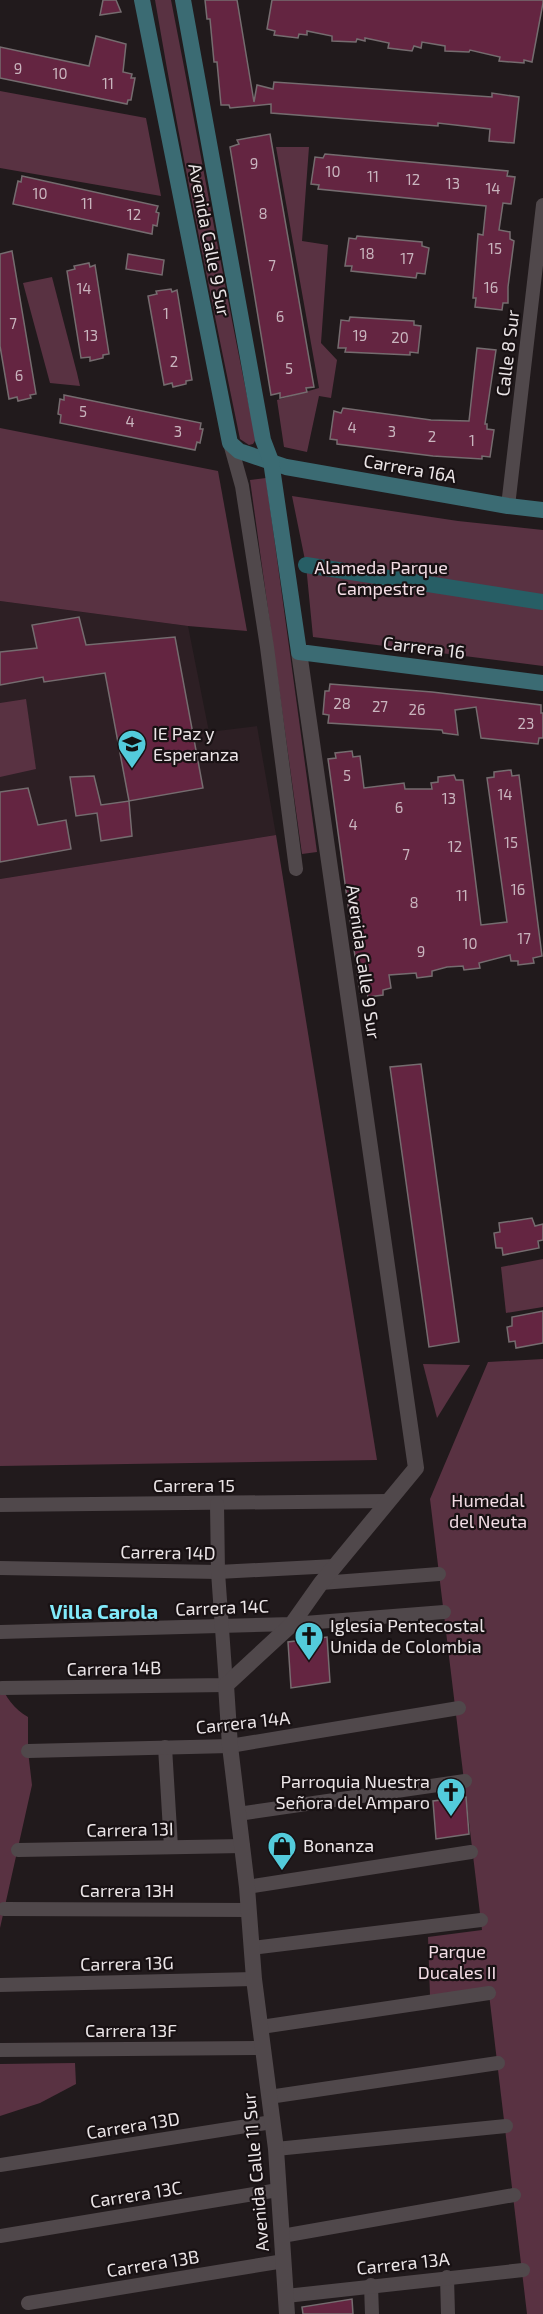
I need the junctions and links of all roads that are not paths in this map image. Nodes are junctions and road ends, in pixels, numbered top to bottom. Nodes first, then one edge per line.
1 (142, 0) edge
2 (183, 0) edge
3 (543, 205) edge
4 (230, 443) junction
5 (271, 461) junction
6 (508, 506) junction
7 (543, 510) edge
8 (299, 652) junction
9 (543, 683) edge
10 (296, 869) dead end
11 (388, 1501) junction
12 (0, 1504) edge
13 (217, 1504) junction
14 (335, 1566) junction
15 (0, 1568) edge
16 (218, 1572) junction
17 (439, 1574) dead end
18 (321, 1583) junction
19 (444, 1612) dead end
20 (292, 1624) junction
21 (221, 1626) junction
22 (0, 1632) edge
23 (226, 1685) junction
24 (2, 1688) dead end
25 (459, 1708) dead end
26 (230, 1746) junction
27 (165, 1747) junction
28 (28, 1751) dead end
29 (465, 1781) dead end
30 (238, 1814) junction
31 (243, 1846) junction
32 (171, 1847) junction
33 (18, 1850) dead end
34 (471, 1852) dead end
35 (247, 1887) junction
36 (4, 1909) dead end
37 (249, 1910) junction
38 (481, 1920) dead end
39 (252, 1948) junction
40 (254, 1979) junction
41 (0, 1985) edge
42 (489, 1994) dead end
43 (261, 2027) junction
44 (263, 2048) junction
45 (0, 2050) edge
46 (498, 2063) dead end
47 (269, 2097) junction
48 (272, 2122) junction
49 (506, 2126) dead end
50 (276, 2149) junction
51 (0, 2165) edge
52 (278, 2190) junction
53 (514, 2194) dead end
54 (0, 2236) edge
55 (282, 2236) junction
56 (284, 2261) junction
57 (523, 2270) dead end
58 (447, 2277) junction
59 (371, 2286) junction
60 (286, 2296) junction
61 (28, 2303) dead end
62 (287, 2314) edge
63 (372, 2314) edge
64 (448, 2314) edge

1 - 4 main road, Avenida Calle 9 Sur
2 - 5 main road, Avenida Calle 9 Sur
3 - 6 street, Calle 8 Sur
4 - 5 main road
4 - 10 street
5 - 6 main road, Carrera 16A
5 - 8 main road, Avenida Calle 9 Sur
6 - 7 main road, Carrera 16A
8 - 9 main road, Carrera 16
8 - 11 street, Avenida Calle 9 Sur
11 - 13 street, Carrera 15
11 - 14 street
12 - 13 street, Carrera 15
13 - 16 street
14 - 16 street, Carrera 14D
14 - 18 street
15 - 16 street, Carrera 14D
16 - 21 street
17 - 18 street
18 - 20 street
19 - 20 street, Carrera 14C
20 - 21 street, Carrera 14C
20 - 23 street
21 - 22 street, Carrera 14C
21 - 23 street
23 - 24 street, Carrera 14B
23 - 26 street, Avenida Calle 11 Sur
25 - 26 street, Carrera 14A
26 - 27 street, Carrera 14A
26 - 30 street, Avenida Calle 11 Sur
27 - 28 street, Carrera 14A
27 - 32 street
29 - 30 street
30 - 31 street, Avenida Calle 11 Sur
31 - 32 street, Carrera 13I
31 - 35 street, Avenida Calle 11 Sur
32 - 33 street, Carrera 13I
34 - 35 street
35 - 37 street, Avenida Calle 11 Sur
36 - 37 street, Carrera 13H
37 - 39 street, Avenida Calle 11 Sur
38 - 39 street
39 - 40 street, Avenida Calle 11 Sur
40 - 41 street, Carrera 13G
40 - 43 street, Avenida Calle 11 Sur
42 - 43 street
43 - 44 street, Avenida Calle 11 Sur
44 - 45 street, Carrera 13F
44 - 47 street, Avenida Calle 11 Sur
46 - 47 street
47 - 48 street, Avenida Calle 11 Sur
48 - 50 street, Avenida Calle 11 Sur
48 - 51 street, Carrera 13D
49 - 50 street
50 - 52 street, Avenida Calle 11 Sur
52 - 54 street, Carrera 13C
52 - 55 street, Avenida Calle 11 Sur
53 - 55 street
55 - 56 street, Avenida Calle 11 Sur
56 - 60 street, Avenida Calle 11 Sur
56 - 61 street, Carrera 13B
57 - 58 street, Carrera 13A
58 - 59 street, Carrera 13A
58 - 64 street
59 - 60 street, Carrera 13A
59 - 63 street
60 - 62 street, Avenida Calle 11 Sur

